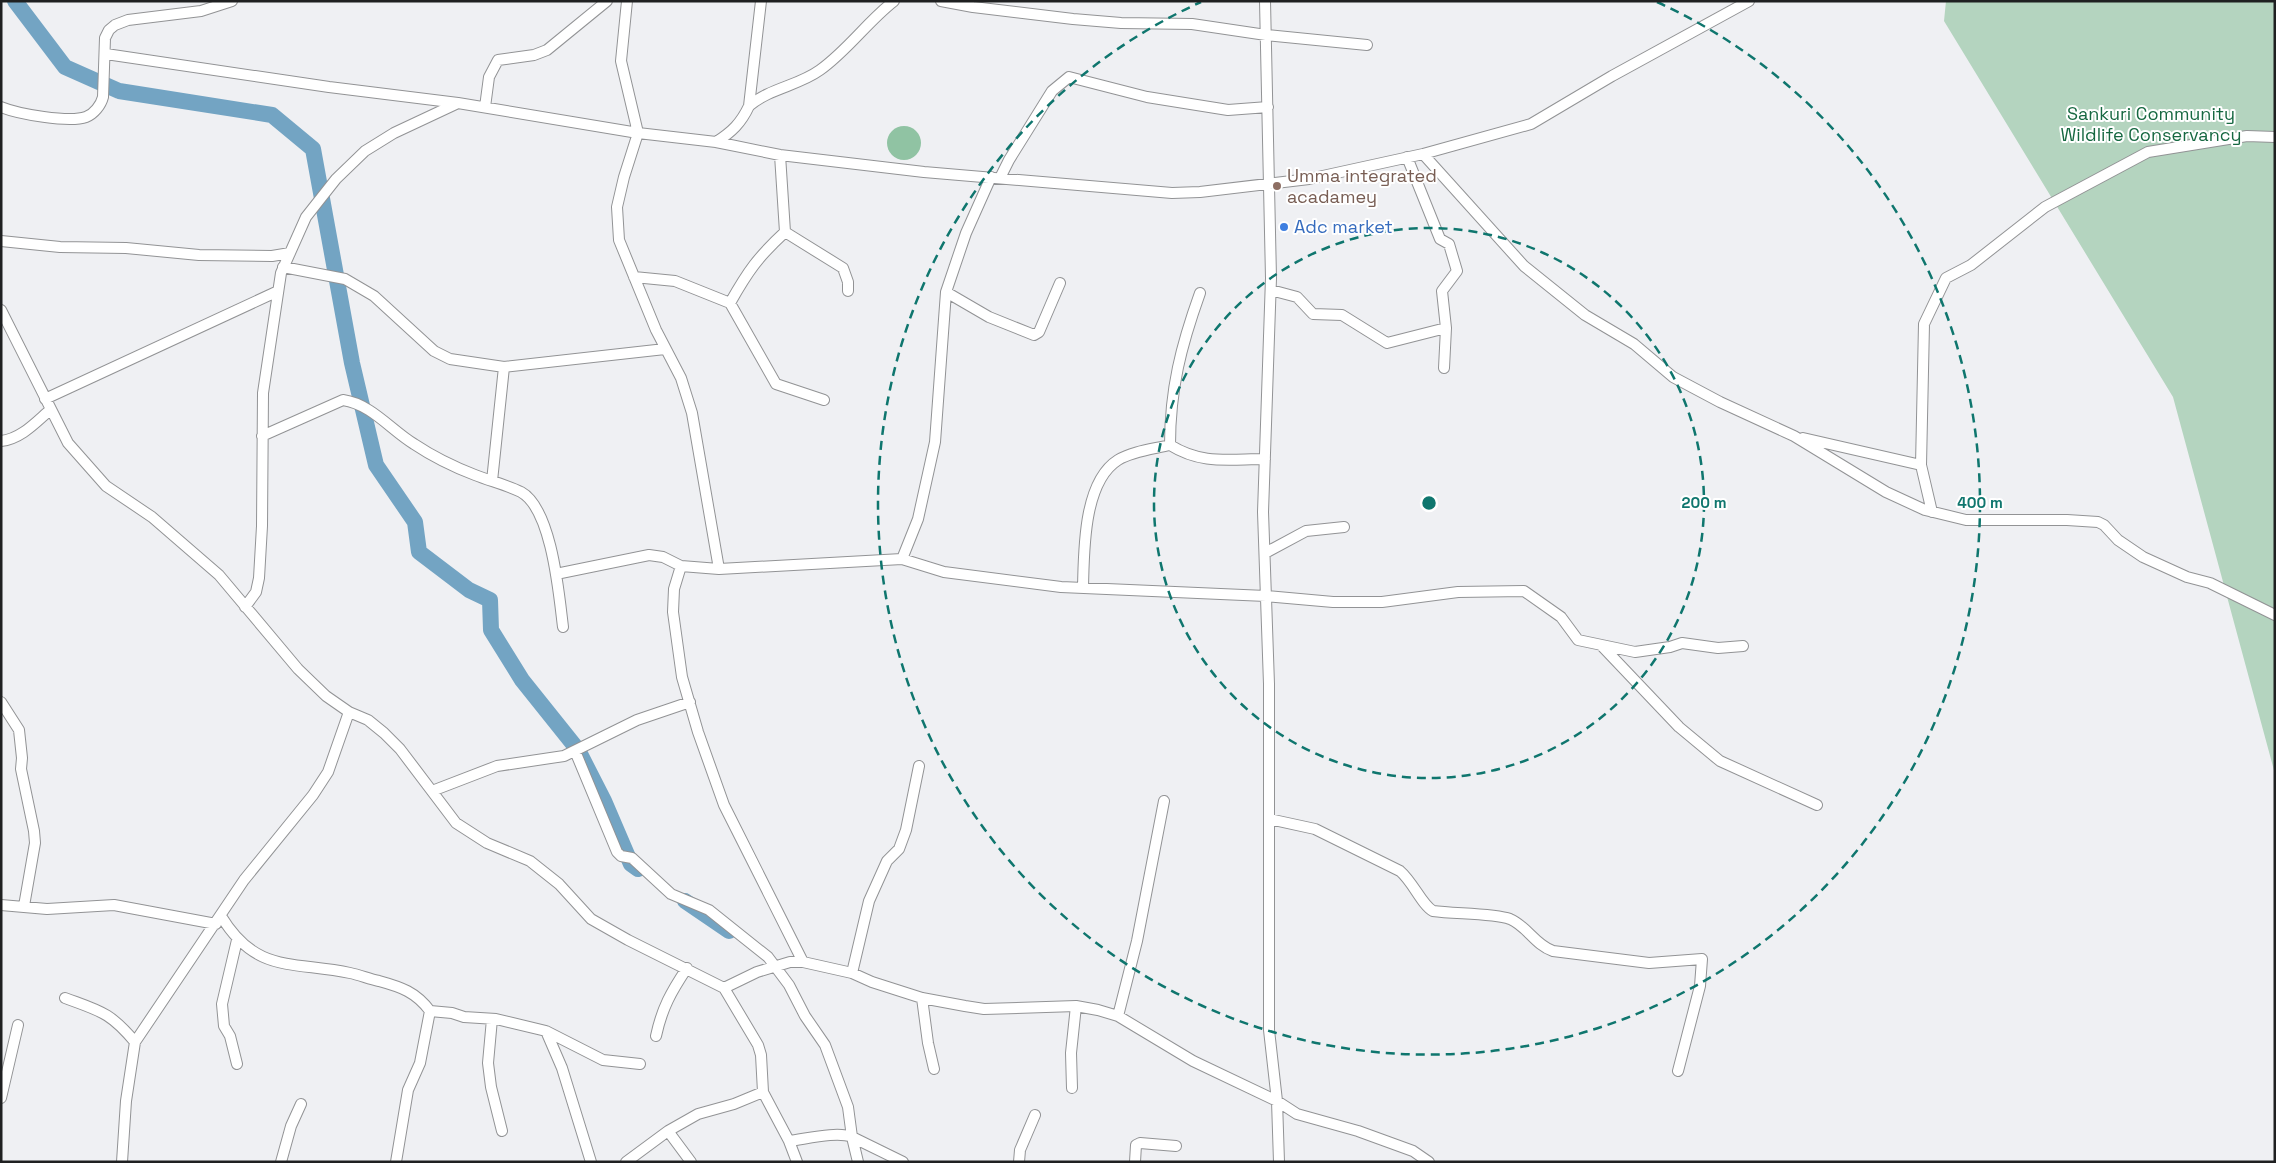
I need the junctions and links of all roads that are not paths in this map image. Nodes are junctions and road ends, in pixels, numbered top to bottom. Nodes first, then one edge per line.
1 (232, 1) edge
2 (607, 1) edge
3 (627, 1) edge
4 (761, 1) edge
5 (894, 1) edge
6 (941, 1) edge
7 (1266, 1) edge
8 (1749, 1) edge
9 (1266, 35) junction
10 (1368, 44) dead end
11 (106, 54) junction
12 (458, 103) junction
13 (749, 106) junction
14 (1, 107) edge
15 (1268, 107) junction
16 (485, 108) junction
17 (638, 133) junction
18 (2275, 137) edge
19 (716, 142) junction
20 (1423, 154) junction
21 (780, 155) junction
22 (1407, 157) junction
23 (996, 177) junction
24 (1269, 184) junction
25 (785, 232) junction
26 (1, 241) edge
27 (290, 253) junction
28 (283, 267) junction
29 (634, 277) junction
30 (1060, 283) dead end
31 (1270, 290) junction
32 (848, 291) dead end
33 (276, 292) junction
34 (946, 292) junction
35 (1200, 293) dead end
36 (730, 303) junction
37 (1, 310) edge
38 (1446, 328) junction
39 (665, 349) junction
40 (504, 367) junction
41 (1444, 368) dead end
42 (45, 399) junction
43 (824, 400) dead end
44 (50, 410) junction
45 (262, 436) junction
46 (1794, 436) junction
47 (1, 441) edge
48 (1170, 445) junction
49 (1265, 458) junction
50 (1921, 465) junction
51 (492, 481) junction
52 (1932, 512) junction
53 (1344, 527) dead end
54 (1265, 553) junction
55 (902, 559) junction
56 (681, 566) junction
57 (718, 569) junction
58 (556, 574) junction
59 (1083, 587) junction
60 (1266, 596) junction
61 (245, 607) junction
62 (2275, 615) edge
63 (563, 627) dead end
64 (1601, 645) junction
65 (1743, 646) dead end
66 (1, 702) edge
67 (690, 702) junction
68 (349, 712) junction
69 (575, 752) junction
70 (920, 766) dead end
71 (432, 792) junction
72 (1164, 801) dead end
73 (1817, 805) dead end
74 (1269, 819) junction
75 (1, 905) edge
76 (24, 906) junction
77 (218, 920) junction
78 (237, 940) junction
79 (804, 962) junction
80 (687, 968) junction
81 (775, 968) junction
82 (852, 973) junction
83 (724, 988) junction
84 (65, 998) dead end
85 (922, 998) junction
86 (1076, 1006) junction
87 (430, 1010) junction
88 (1118, 1016) junction
89 (492, 1019) junction
90 (18, 1025) dead end
91 (546, 1031) junction
92 (656, 1036) dead end
93 (135, 1042) junction
94 (237, 1064) dead end
95 (640, 1064) dead end
96 (934, 1069) dead end
97 (1678, 1072) dead end
98 (1072, 1088) dead end
99 (763, 1092) junction
100 (1, 1098) edge
101 (1276, 1101) junction
102 (301, 1104) dead end
103 (1035, 1115) dead end
104 (502, 1131) dead end
105 (668, 1131) junction
106 (852, 1137) junction
107 (789, 1141) junction
108 (1176, 1146) dead end
109 (122, 1162) edge
110 (282, 1162) edge
111 (396, 1162) edge
112 (592, 1162) edge
113 (626, 1162) edge
114 (691, 1162) edge
115 (798, 1162) edge
116 (858, 1162) edge
117 (903, 1162) edge
118 (1019, 1162) edge
119 (1135, 1162) edge
120 (1279, 1162) edge
121 (1430, 1162) edge

1 - 11 street
2 - 16 street
3 - 17 street
4 - 13 street
5 - 13 street
6 - 9 street
7 - 9 street
8 - 20 street
9 - 10 street
9 - 15 street
11 - 12 street
11 - 14 street
12 - 16 street
12 - 27 street
13 - 19 street
15 - 23 street
15 - 24 street
16 - 17 street
17 - 19 street
17 - 29 street
18 - 50 street
19 - 21 street
20 - 22 street
20 - 46 street
21 - 23 street
21 - 25 street
22 - 24 street
22 - 38 street
23 - 24 street
23 - 34 street
24 - 31 street
25 - 32 street
25 - 36 street
26 - 27 street
27 - 28 street
28 - 33 street
28 - 40 street
29 - 36 street
29 - 39 street
30 - 34 street
31 - 38 street
31 - 49 street
33 - 42 street
33 - 45 street
34 - 55 street
35 - 48 street
36 - 43 street
37 - 42 street
38 - 41 street
39 - 40 street
39 - 57 street
40 - 51 street
42 - 44 street
44 - 47 street
44 - 61 street
45 - 51 street
45 - 61 street
46 - 50 street
46 - 52 street
48 - 49 street
48 - 59 street
49 - 54 street
50 - 52 street
51 - 58 street
52 - 62 street
53 - 54 street
54 - 60 street
55 - 57 street
55 - 59 street
56 - 57 street
56 - 58 street
56 - 67 street
58 - 63 street
59 - 60 street
60 - 64 street
60 - 74 street
61 - 68 street
64 - 65 street
64 - 73 street
66 - 76 street
67 - 69 street
67 - 79 street
68 - 71 street
68 - 77 street
69 - 71 street
69 - 81 street
70 - 82 street
71 - 80 street
72 - 88 street
74 - 97 street
74 - 101 street
75 - 76 street
76 - 77 street
77 - 78 street
77 - 93 street
78 - 87 street
78 - 94 street
79 - 81 street
79 - 82 street
80 - 83 street
80 - 92 street
81 - 83 street
81 - 106 street
82 - 85 street
83 - 99 street
84 - 93 street
85 - 86 street
85 - 96 street
86 - 88 street
86 - 98 street
87 - 89 street
87 - 111 street
88 - 101 street
89 - 91 street
89 - 104 street
90 - 100 street
91 - 95 street
91 - 112 street
93 - 109 street
99 - 105 street
99 - 107 street
101 - 120 street
101 - 121 street
102 - 110 street
103 - 118 street
105 - 113 street
105 - 114 street
106 - 107 street
106 - 116 street
106 - 117 street
107 - 115 street
108 - 119 street

